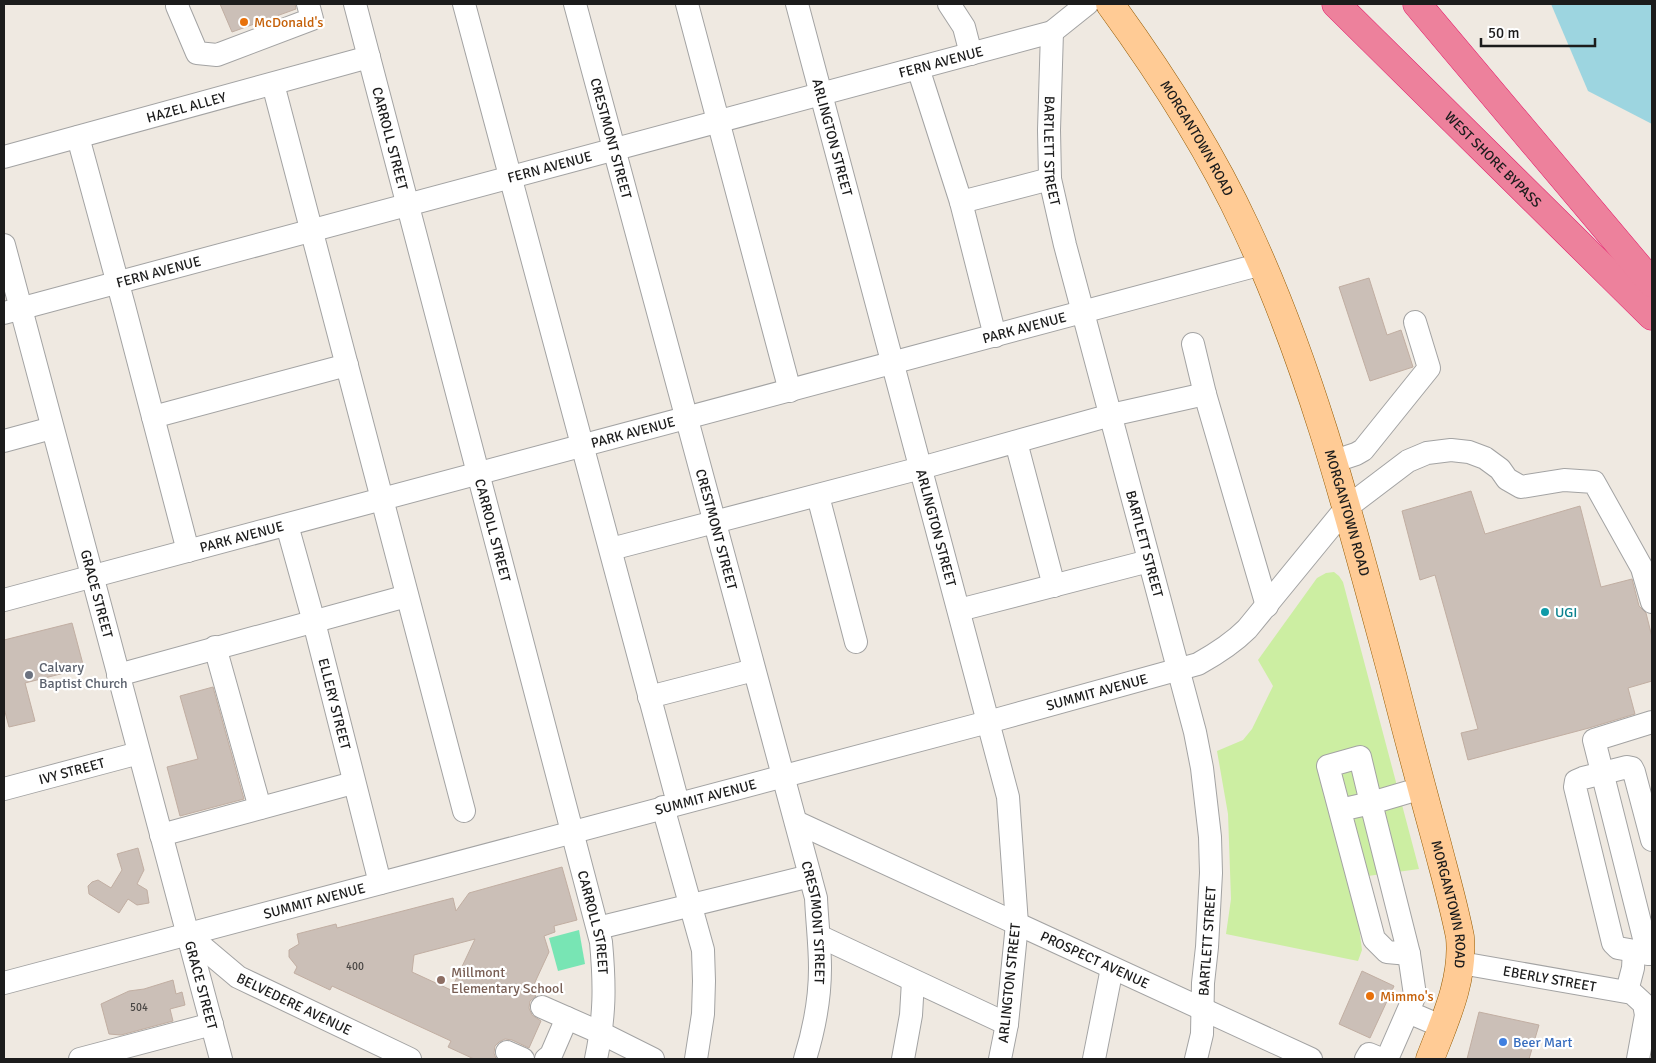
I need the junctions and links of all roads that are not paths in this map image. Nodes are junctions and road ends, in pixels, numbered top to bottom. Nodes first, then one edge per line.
1 (178, 4) edge
2 (308, 4) edge
3 (355, 4) edge
4 (464, 4) edge
5 (575, 4) edge
6 (687, 4) edge
7 (797, 4) edge
8 (949, 4) edge
9 (1087, 4) edge
10 (1110, 4) edge
11 (1336, 4) edge
12 (1347, 4) edge
13 (1405, 4) edge
14 (1417, 4) edge
15 (1052, 32) junction
16 (971, 54) junction
17 (369, 57) junction
18 (918, 68) junction
19 (272, 84) junction
20 (822, 94) junction
21 (1498, 101) junction
22 (1454, 120) junction
23 (718, 121) junction
24 (78, 137) junction
25 (614, 149) junction
26 (4, 158) edge
27 (511, 177) junction
28 (1050, 179) junction
29 (962, 202) junction
30 (408, 204) junction
31 (312, 230) junction
32 (4, 246) edge
33 (1262, 264) junction
34 (118, 282) junction
35 (1652, 283) edge
36 (12, 310) edge
37 (1083, 312) junction
38 (1652, 316) edge
39 (1415, 322) dead end
40 (995, 336) junction
41 (1193, 344) dead end
42 (893, 363) junction
43 (347, 365) junction
44 (790, 390) junction
45 (1205, 394) junction
46 (1111, 415) junction
47 (153, 417) junction
48 (687, 418) junction
49 (52, 428) junction
50 (4, 440) edge
51 (1016, 442) junction
52 (583, 446) junction
53 (1332, 462) junction
54 (921, 468) junction
55 (479, 473) junction
56 (818, 496) junction
57 (382, 499) junction
58 (1346, 508) junction
59 (715, 523) junction
60 (287, 524) junction
61 (611, 549) junction
62 (188, 551) junction
63 (1149, 562) junction
64 (91, 577) junction
65 (1054, 586) junction
66 (407, 596) junction
67 (4, 600) edge
68 (1652, 602) edge
69 (1267, 606) junction
70 (959, 610) junction
71 (314, 622) junction
72 (856, 642) dead end
73 (216, 647) junction
74 (754, 670) junction
75 (1179, 670) junction
76 (118, 674) junction
77 (649, 697) junction
78 (988, 722) junction
79 (1652, 722) edge
80 (139, 754) junction
81 (1603, 773) junction
82 (783, 776) junction
83 (353, 783) junction
84 (1422, 788) junction
85 (4, 789) edge
86 (1371, 802) junction
87 (671, 805) junction
88 (260, 808) junction
89 (1340, 810) junction
90 (464, 811) dead end
91 (796, 822) junction
92 (572, 831) junction
93 (161, 835) junction
94 (1652, 840) edge
95 (810, 876) junction
96 (380, 882) junction
97 (691, 906) junction
98 (1018, 924) junction
99 (598, 928) junction
100 (187, 934) junction
101 (819, 936) junction
102 (1645, 953) edge
103 (1409, 954) junction
104 (1461, 963) junction
105 (1112, 968) junction
106 (913, 981) junction
107 (4, 983) edge
108 (1632, 994) junction
109 (542, 1007) dead end
110 (1202, 1009) junction
111 (1408, 1012) junction
112 (567, 1018) junction
113 (212, 1024) junction
114 (1007, 1024) junction
115 (1443, 1027) junction
116 (601, 1033) junction
117 (401, 1057) edge
118 (80, 1059) edge
119 (221, 1059) edge
120 (546, 1059) edge
121 (596, 1059) edge
122 (653, 1059) edge
123 (696, 1059) edge
124 (805, 1059) edge
125 (903, 1059) edge
126 (1000, 1059) edge
127 (1094, 1059) edge
128 (1196, 1059) edge
129 (1311, 1059) edge
130 (1366, 1059) edge
131 (1381, 1059) edge
132 (1387, 1059) edge
133 (1430, 1059) edge
134 (1638, 1059) edge

1 - 2 street
3 - 17 street, CARROLL STREET
4 - 27 street
5 - 25 street, CRESTMONT STREET
6 - 23 street
7 - 20 street, ARLINGTON STREET
8 - 16 street
9 - 15 street, FERN AVENUE
10 - 33 main road, MORGANTOWN ROAD
11 - 22 highway, WEST SHORE BYPASS
12 - 22 highway
13 - 21 highway
14 - 21 highway
15 - 16 street, FERN AVENUE
15 - 28 street, BARTLETT STREET
16 - 18 street, FERN AVENUE
17 - 19 street, HAZEL ALLEY
17 - 30 street, CARROLL STREET
18 - 20 street, FERN AVENUE
18 - 29 street
19 - 24 street, HAZEL ALLEY
19 - 31 street
20 - 23 street, FERN AVENUE
20 - 42 street, ARLINGTON STREET
21 - 35 highway
22 - 38 highway, WEST SHORE BYPASS
23 - 25 street, FERN AVENUE
23 - 44 street
24 - 26 street, HAZEL ALLEY
24 - 34 street
25 - 27 street, FERN AVENUE
25 - 48 street, CRESTMONT STREET
27 - 30 street, FERN AVENUE
27 - 52 street
28 - 29 street
28 - 37 street, BARTLETT STREET
29 - 40 street
30 - 31 street, FERN AVENUE
30 - 55 street, CARROLL STREET
31 - 34 street, FERN AVENUE
31 - 43 street
32 - 36 street, GRACE STREET
33 - 37 street, PARK AVENUE
33 - 53 main road, MORGANTOWN ROAD
34 - 36 street, FERN AVENUE
34 - 47 street
36 - 49 street, GRACE STREET
37 - 40 street, PARK AVENUE
37 - 46 street, BARTLETT STREET
39 - 53 street
40 - 42 street, PARK AVENUE
41 - 45 street
42 - 44 street, PARK AVENUE
42 - 54 street, ARLINGTON STREET
43 - 47 street
43 - 57 street
44 - 48 street, PARK AVENUE
45 - 46 street
45 - 69 street
46 - 51 street
46 - 63 street, BARTLETT STREET
47 - 62 street
48 - 52 street, PARK AVENUE
48 - 59 street, CRESTMONT STREET
49 - 50 street
49 - 64 street, GRACE STREET
51 - 54 street
51 - 65 street
52 - 55 street, PARK AVENUE
52 - 61 street
53 - 58 main road, MORGANTOWN ROAD
54 - 56 street
54 - 70 street, ARLINGTON STREET
55 - 57 street, PARK AVENUE
55 - 92 street, CARROLL STREET
56 - 59 street
56 - 72 street
57 - 60 street, PARK AVENUE
57 - 66 street
58 - 68 street, SUMMIT AVENUE
58 - 69 street, SUMMIT AVENUE
58 - 84 main road, MORGANTOWN ROAD
59 - 61 street
59 - 74 street, CRESTMONT STREET
60 - 62 street, PARK AVENUE
60 - 71 street, ELLERY STREET
61 - 77 street
62 - 64 street, PARK AVENUE
63 - 65 street
63 - 75 street, BARTLETT STREET
64 - 67 street, PARK AVENUE
64 - 76 street, GRACE STREET
65 - 70 street
66 - 71 street
66 - 90 street
69 - 75 street, SUMMIT AVENUE
70 - 78 street, ARLINGTON STREET
71 - 73 street
71 - 83 street, ELLERY STREET
73 - 76 street
73 - 88 street
74 - 77 street
74 - 82 street, CRESTMONT STREET
75 - 78 street, SUMMIT AVENUE
75 - 110 street, BARTLETT STREET
76 - 80 street, GRACE STREET
77 - 87 street
78 - 82 street, SUMMIT AVENUE
78 - 98 street, ARLINGTON STREET
79 - 81 street
80 - 85 street, IVY STREET
80 - 93 street, GRACE STREET
81 - 94 street
81 - 102 street
81 - 102 street
82 - 87 street, SUMMIT AVENUE
82 - 91 street, CRESTMONT STREET
83 - 88 street
83 - 96 street, ELLERY STREET
84 - 86 street
84 - 104 main road, MORGANTOWN ROAD
86 - 89 street
86 - 89 street
86 - 103 street
87 - 92 street, SUMMIT AVENUE
87 - 97 street
88 - 93 street
89 - 103 street
91 - 95 street, CRESTMONT STREET
91 - 98 street, PROSPECT AVENUE
92 - 96 street, SUMMIT AVENUE
92 - 99 street, CARROLL STREET
93 - 100 street, GRACE STREET
95 - 97 street
95 - 101 street, CRESTMONT STREET
96 - 100 street, SUMMIT AVENUE
97 - 99 street
97 - 123 street
98 - 105 street, PROSPECT AVENUE
98 - 114 street, ARLINGTON STREET
99 - 116 street, CARROLL STREET
100 - 107 street, SUMMIT AVENUE
100 - 113 street, GRACE STREET
100 - 117 street, BELVEDERE AVENUE
101 - 106 street
101 - 124 street, CRESTMONT STREET
102 - 108 street
103 - 111 street
104 - 108 street, EBERLY STREET
104 - 115 main road, MORGANTOWN ROAD
105 - 110 street, PROSPECT AVENUE
105 - 127 street
106 - 114 street
106 - 125 street
108 - 134 street
109 - 112 street
110 - 128 street, BARTLETT STREET
110 - 129 street, PROSPECT AVENUE
111 - 115 street
111 - 132 street
112 - 116 street
112 - 120 street
113 - 118 street
113 - 119 street, GRACE STREET
114 - 126 street, ARLINGTON STREET
115 - 133 main road, MORGANTOWN ROAD
116 - 121 street, CARROLL STREET
116 - 122 street
130 - 131 street

